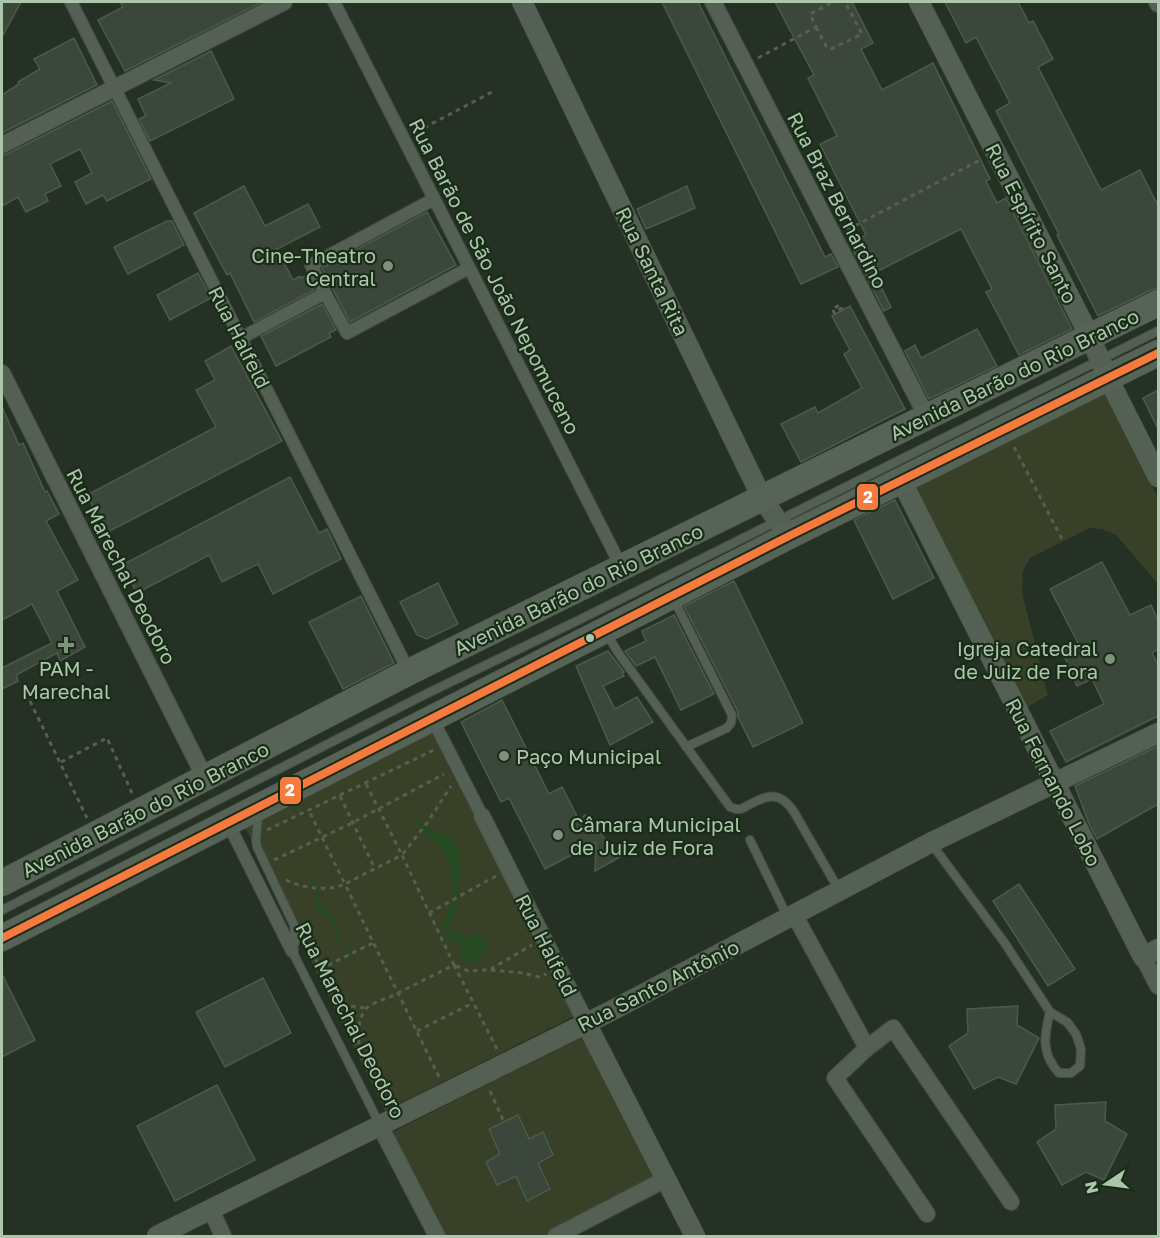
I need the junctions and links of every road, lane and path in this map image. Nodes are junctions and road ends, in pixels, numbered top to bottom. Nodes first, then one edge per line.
1 (71, 2) edge
2 (284, 2) edge
3 (334, 2) edge
4 (522, 2) edge
5 (713, 2) edge
6 (833, 2) edge
7 (845, 2) edge
8 (919, 2) edge
9 (816, 27) junction
10 (745, 64) junction
11 (115, 88) junction
12 (492, 92) dead end
13 (404, 138) junction
14 (2, 145) edge
15 (996, 151) junction
16 (434, 199) junction
17 (833, 237) junction
18 (470, 268) junction
19 (325, 293) junction
20 (1158, 303) edge
21 (1158, 331) edge
22 (241, 338) junction
23 (1158, 353) edge
24 (1099, 358) junction
25 (2, 374) edge
26 (927, 417) junction
27 (1005, 429) junction
28 (1158, 477) edge
29 (901, 480) junction
30 (762, 498) junction
31 (784, 528) junction
32 (1063, 541) dead end
33 (622, 568) junction
34 (672, 596) junction
35 (605, 630) junction
36 (409, 672) junction
37 (26, 693) dead end
38 (432, 718) junction
39 (1158, 733) edge
40 (446, 744) junction
41 (686, 747) junction
42 (432, 751) junction
43 (436, 758) dead end
44 (61, 762) junction
45 (440, 766) dead end
46 (457, 767) junction
47 (444, 774) junction
48 (205, 778) junction
49 (366, 783) junction
50 (1054, 783) junction
51 (451, 787) junction
52 (282, 795) junction
53 (340, 796) junction
54 (379, 808) junction
55 (141, 811) junction
56 (309, 811) junction
57 (482, 816) joint
58 (228, 823) junction
59 (352, 823) junction
60 (95, 834) junction
61 (256, 836) junction
62 (322, 837) junction
63 (750, 840) dead end
64 (930, 843) junction
65 (402, 855) junction
66 (375, 869) junction
67 (498, 875) dead end
68 (3, 878) edge
69 (281, 878) dead end
70 (345, 884) junction
71 (839, 891) junction
72 (2, 910) edge
73 (429, 913) junction
74 (791, 916) junction
75 (2, 938) edge
76 (305, 938) dead end
77 (374, 943) junction
78 (534, 944) dead end
79 (292, 951) junction
80 (1151, 953) edge
81 (454, 965) junction
82 (320, 969) junction
83 (489, 970) junction
84 (549, 973) dead end
85 (1158, 986) edge
86 (398, 993) junction
87 (334, 998) junction
88 (473, 1003) junction
89 (367, 1008) junction
90 (1050, 1012) junction
91 (586, 1023) junction
92 (417, 1031) junction
93 (867, 1048) junction
94 (498, 1051) dead end
95 (360, 1053) junction
96 (482, 1075) junction
97 (440, 1079) dead end
98 (385, 1104) dead end
99 (504, 1122) dead end
100 (380, 1125) junction
101 (666, 1179) junction
102 (1011, 1202) dead end
103 (210, 1210) junction
104 (927, 1214) dead end
105 (157, 1236) edge
106 (223, 1236) edge
107 (437, 1236) edge
108 (556, 1236) edge
109 (695, 1236) edge

1 - 11 street, Rua Halfeld
2 - 11 street
3 - 13 street, Rua Barão de São João Nepomuceno
4 - 30 street, Rua Santa Rita
5 - 10 street, Rua Braz Bernardino
6 - 9 path
7 - 9 path
8 - 15 street, Rua Espírito Santo
9 - 10 path
10 - 17 street, Rua Braz Bernardino
11 - 14 street
11 - 22 street, Rua Halfeld
12 - 13 path
13 - 16 street, Rua Barão de São João Nepomuceno
15 - 17 path
15 - 24 street, Rua Espírito Santo
16 - 18 street, Rua Barão de São João Nepomuceno
16 - 19 street
17 - 26 street, Rua Braz Bernardino
18 - 19 street
18 - 33 street, Rua Barão de São João Nepomuceno
19 - 22 street
20 - 24 main road, Avenida Barão do Rio Branco
21 - 24 lane, Avenida Barão do Rio Branco
22 - 36 street, Rua Halfeld
23 - 24 main road, Avenida Barão do Rio Branco
24 - 26 main road, Avenida Barão do Rio Branco
24 - 27 main road, Avenida Barão do Rio Branco
24 - 28 street, Rua Espírito Santo
24 - 31 lane, Avenida Barão do Rio Branco
25 - 48 street, Rua Marechal Deodoro
26 - 30 main road, Avenida Barão do Rio Branco
27 - 29 main road, Avenida Barão do Rio Branco
27 - 32 path
29 - 31 main road, Avenida Barão do Rio Branco
29 - 50 street, Rua Fernando Lobo
30 - 31 street, Rua Santa Rita
30 - 33 main road, Avenida Barão do Rio Branco
31 - 34 main road, Avenida Barão do Rio Branco
31 - 72 lane, Avenida Barão do Rio Branco
33 - 36 main road, Avenida Barão do Rio Branco
34 - 35 main road, Avenida Barão do Rio Branco
34 - 41 lane
35 - 38 main road, Avenida Barão do Rio Branco
35 - 41 lane
36 - 48 main road, Avenida Barão do Rio Branco
37 - 44 path
38 - 40 street, Rua Halfeld
38 - 52 main road, Avenida Barão do Rio Branco
39 - 50 street, Rua Santo Antônio
40 - 42 path
40 - 46 street, Rua Halfeld
41 - 71 lane
42 - 43 path
42 - 49 path
44 - 55 path
44 - 60 path
45 - 47 path
46 - 47 path
46 - 51 path
46 - 57 street, Rua Halfeld
47 - 51 path
47 - 54 path
48 - 55 main road, Avenida Barão do Rio Branco
49 - 53 path
49 - 54 path
50 - 64 street, Rua Santo Antônio
50 - 80 street, Rua Fernando Lobo
51 - 65 path
52 - 58 main road, Avenida Barão do Rio Branco
52 - 61 lane
53 - 56 path
53 - 59 path
54 - 59 path
54 - 65 path
55 - 60 main road, Avenida Barão do Rio Branco
56 - 61 path
56 - 62 path
57 - 91 street, Rua Halfeld
58 - 75 main road, Avenida Barão do Rio Branco
58 - 79 street, Rua Marechal Deodoro
59 - 62 path
59 - 66 path
60 - 68 main road, Avenida Barão do Rio Branco
61 - 62 path
61 - 79 lane
62 - 70 path
63 - 74 lane
64 - 71 street, Rua Santo Antônio
64 - 90 lane
65 - 66 path
65 - 73 path
66 - 70 path
67 - 73 path
69 - 70 path
70 - 77 path
71 - 74 street, Rua Santo Antônio
73 - 81 path
74 - 91 street, Rua Santo Antônio
74 - 93 street
76 - 82 path
77 - 82 path
77 - 86 path
78 - 83 path
79 - 100 lane, Rua Marechal Deodoro
80 - 85 street, Rua Fernando Lobo
81 - 83 path
81 - 86 path
81 - 88 path
82 - 87 path
83 - 84 path
86 - 89 path
86 - 92 path
87 - 89 path
87 - 95 path
88 - 92 path
88 - 94 path
89 - 95 path
90 - 90 lane
91 - 96 street, Rua Santo Antônio
91 - 101 street, Rua Halfeld
92 - 97 path
93 - 102 street
93 - 104 street
95 - 98 path
96 - 99 path
96 - 100 street, Rua Santo Antônio
100 - 103 street, Rua Santo Antônio
100 - 107 street, Rua Marechal Deodoro
101 - 108 street
101 - 109 street, Rua Halfeld
103 - 105 street, Rua Santo Antônio
103 - 106 street

